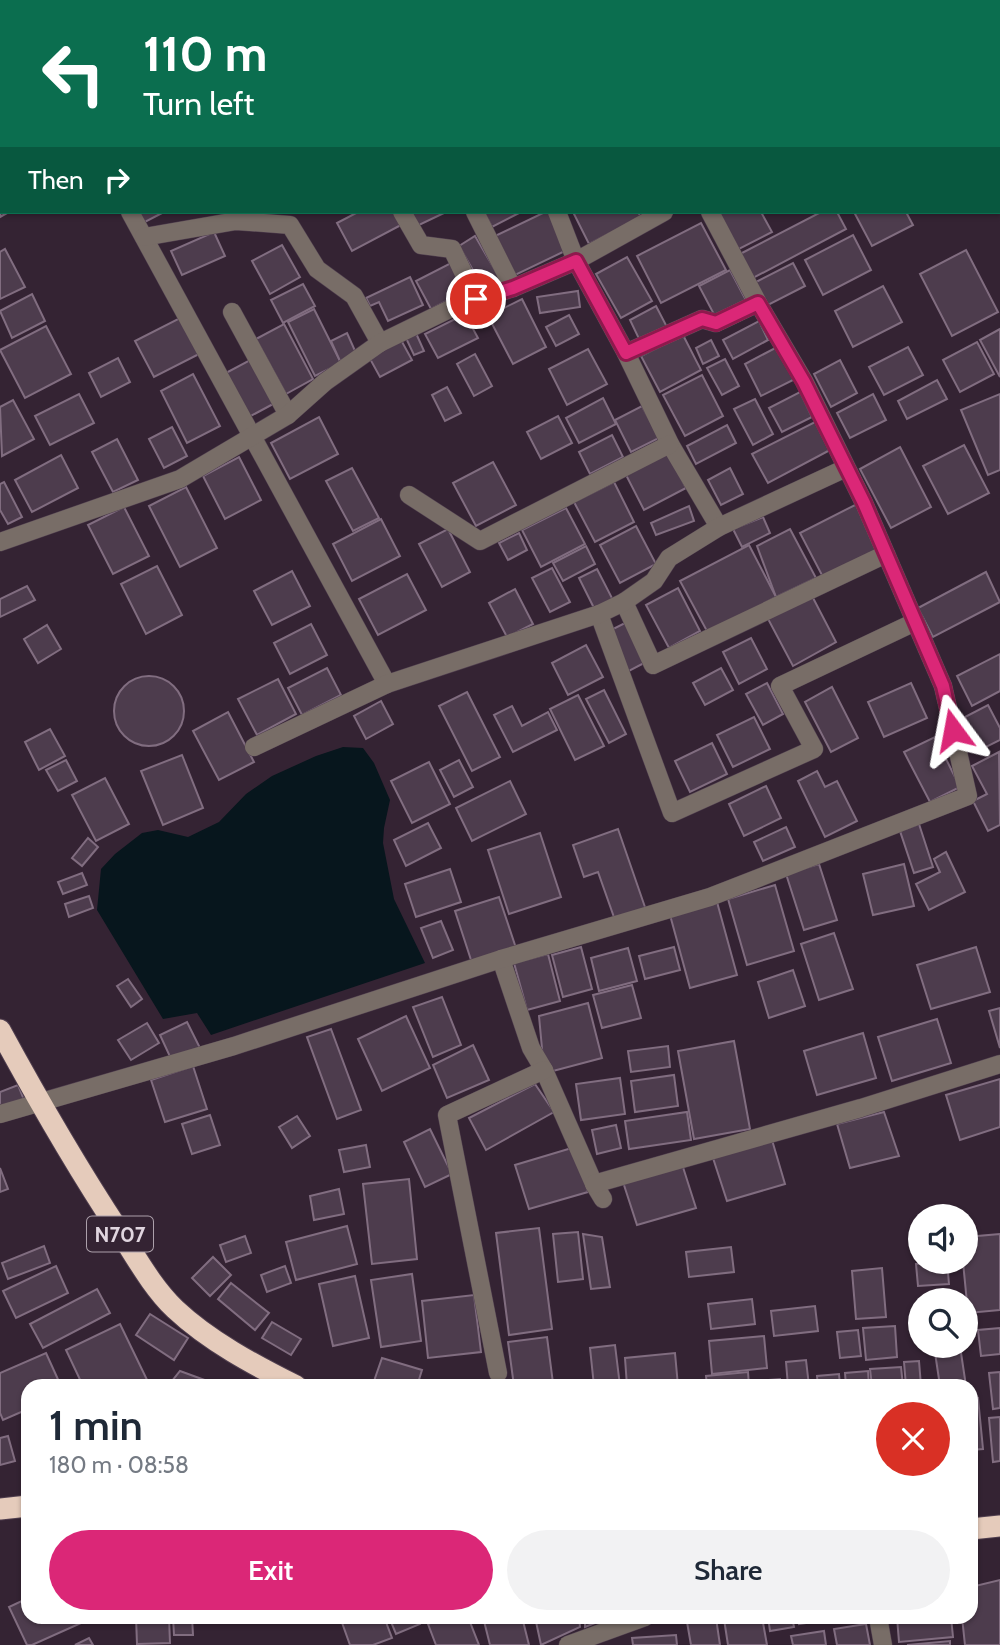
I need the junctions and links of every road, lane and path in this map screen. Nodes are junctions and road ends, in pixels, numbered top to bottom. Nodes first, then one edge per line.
1 (131, 214) edge
2 (403, 214) edge
3 (476, 214) edge
4 (558, 214) edge
5 (660, 214) edge
6 (711, 214) edge
7 (144, 237) junction
8 (576, 261) junction
9 (513, 288) junction
10 (476, 299) junction
11 (758, 303) junction
12 (232, 313) dead end
13 (380, 343) junction
14 (626, 353) junction
15 (288, 415) junction
16 (252, 437) junction
17 (670, 444) junction
18 (846, 468) junction
19 (409, 495) dead end
20 (719, 527) junction
21 (0, 542) edge
22 (886, 554) junction
23 (624, 602) junction
24 (599, 614) junction
25 (915, 622) junction
26 (387, 684) junction
27 (254, 747) dead end
28 (500, 959) junction
29 (0, 1030) edge
30 (1000, 1064) edge
31 (544, 1070) junction
32 (39, 1102) junction
33 (0, 1114) edge
34 (498, 1373) dead end
35 (282, 1379) edge
36 (21, 1507) edge
37 (0, 1509) edge
38 (1000, 1526) edge
39 (978, 1528) edge
40 (626, 1624) edge
41 (879, 1624) edge
42 (568, 1645) edge
43 (883, 1645) edge

1 - 7 street
2 - 10 street
3 - 9 street
4 - 8 street
5 - 8 street
6 - 11 street
7 - 13 street
7 - 16 street
8 - 9 street
8 - 14 street
9 - 10 street
10 - 13 street
11 - 14 street
11 - 18 street
12 - 15 street
13 - 15 street
14 - 17 street
15 - 16 street
16 - 21 street
16 - 26 street
17 - 19 street
17 - 20 street
18 - 20 street
18 - 22 street
20 - 23 street
22 - 23 street
22 - 25 street
23 - 24 street
24 - 25 street
24 - 26 street
25 - 28 street
26 - 27 street
28 - 31 street
28 - 32 street
29 - 32 highway, N707
30 - 31 street
31 - 34 street
32 - 33 street
32 - 35 highway, N707
36 - 37 highway
38 - 39 highway
40 - 42 street
41 - 43 street

